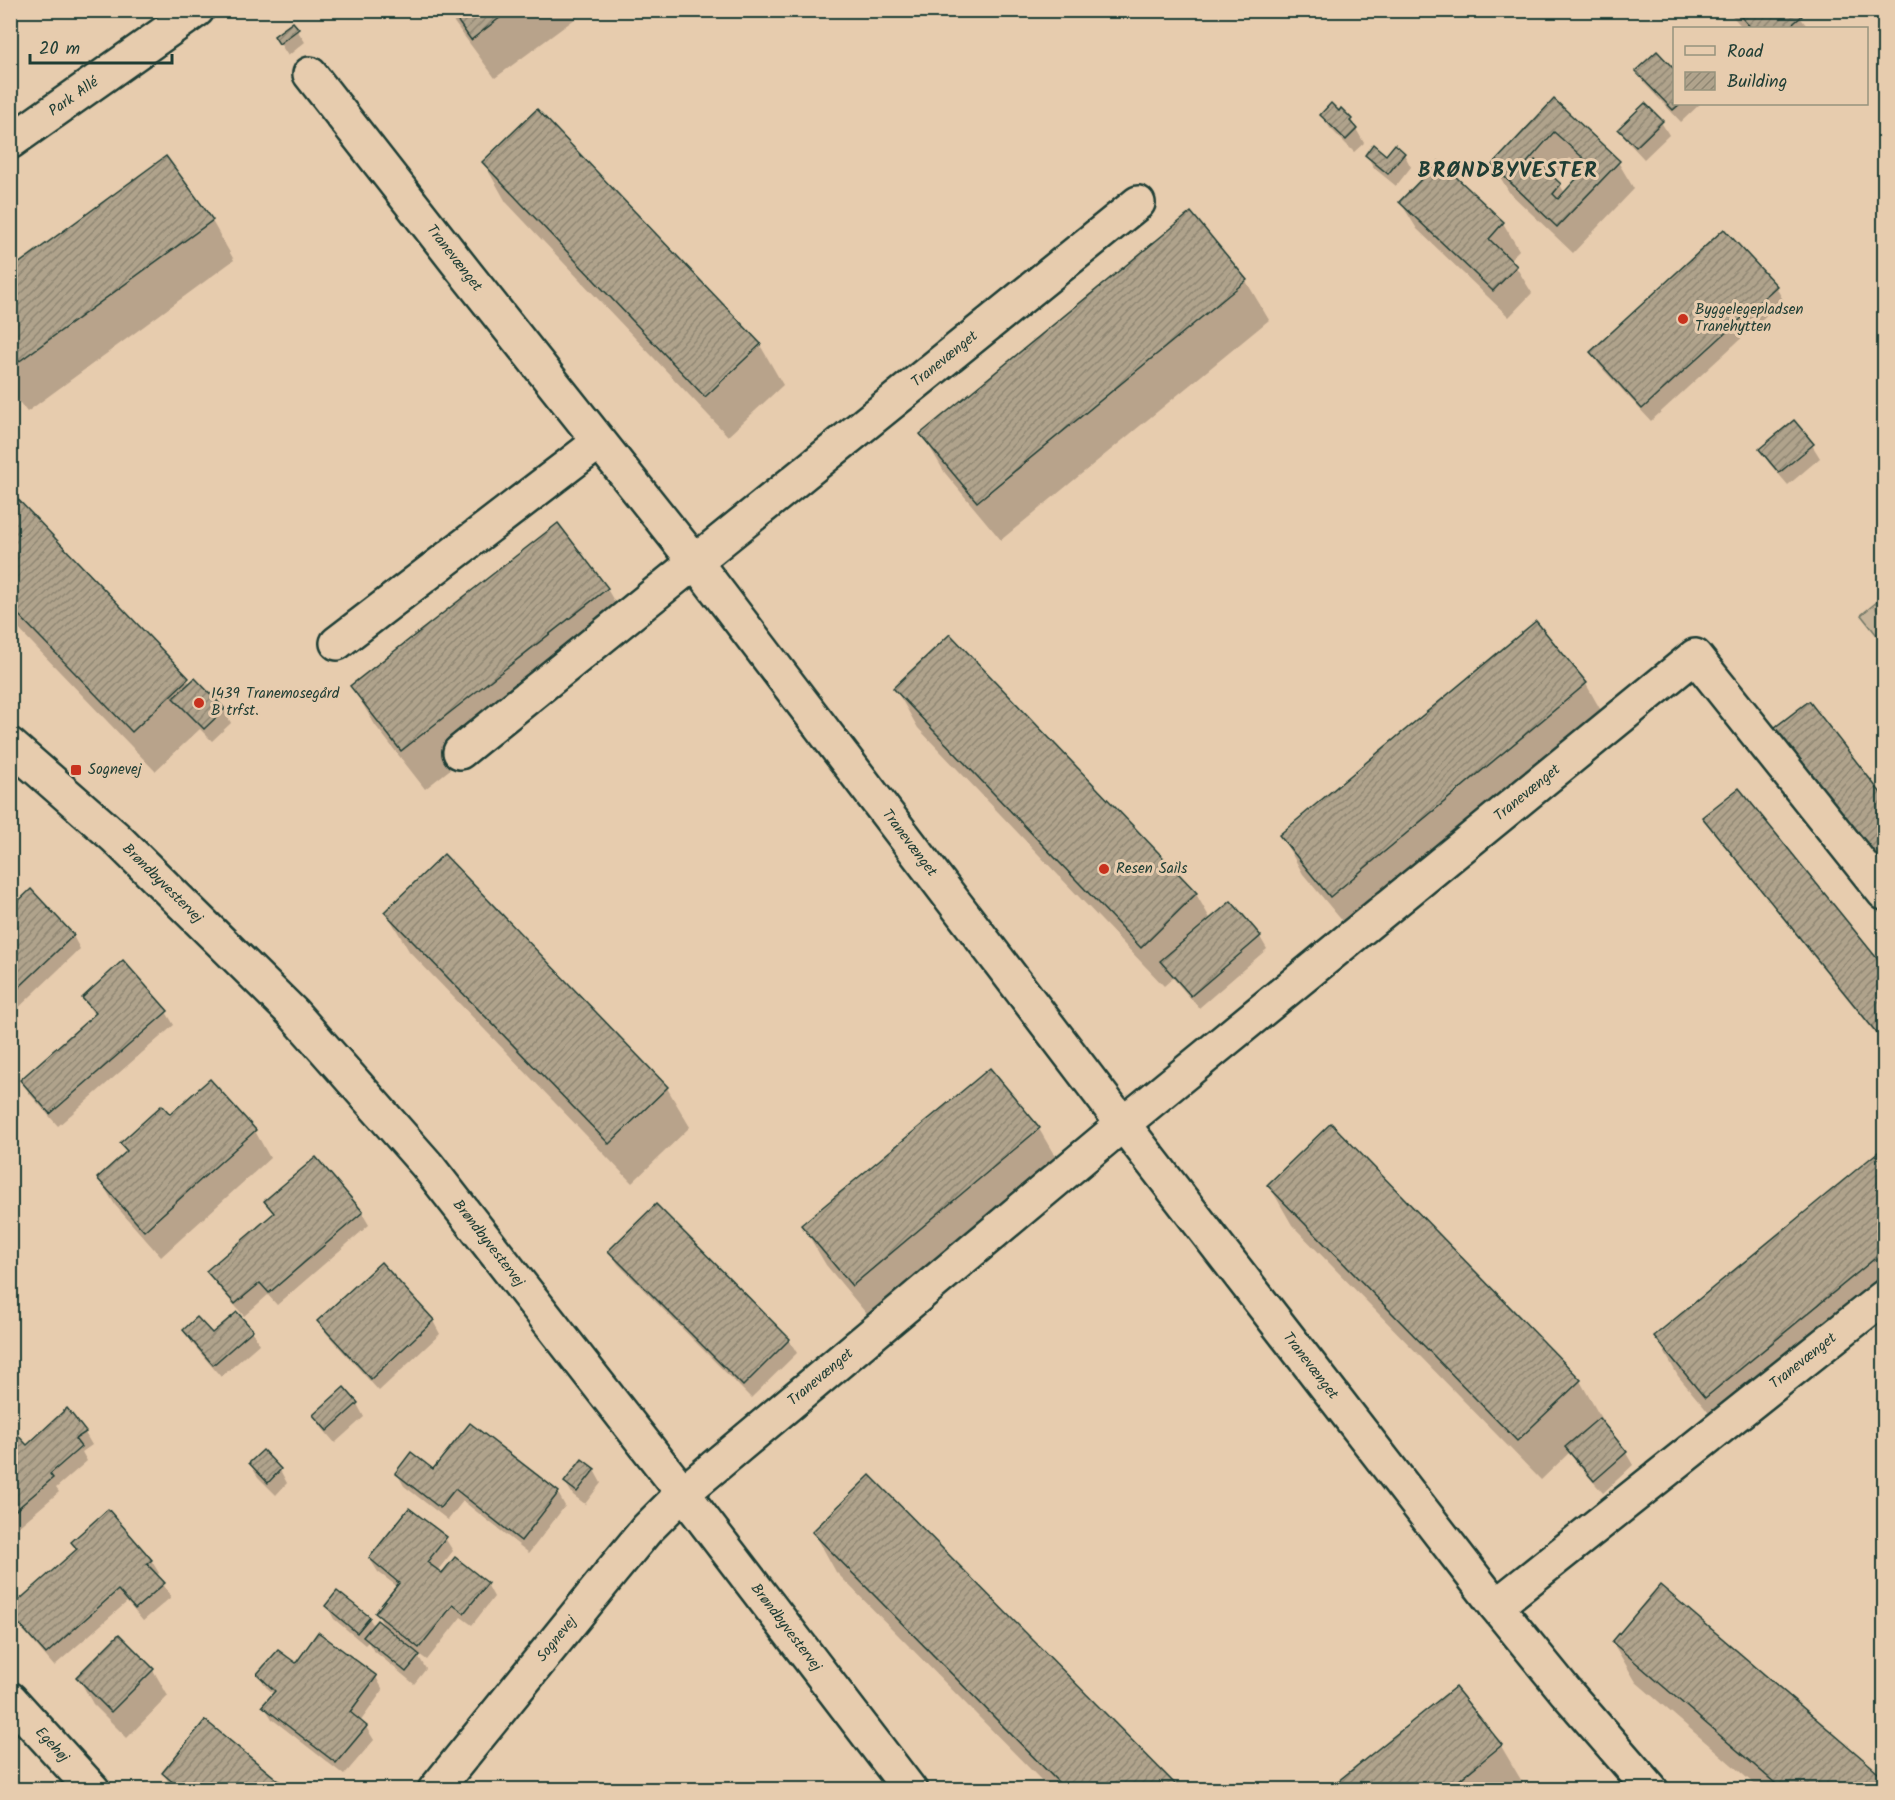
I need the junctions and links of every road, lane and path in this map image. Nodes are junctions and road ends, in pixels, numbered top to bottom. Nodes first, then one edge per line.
1 (197, 10) edge
2 (310, 74) dead end
3 (10, 142) edge
4 (1138, 203) dead end
5 (599, 442) junction
6 (696, 563) junction
7 (337, 643) dead end
8 (10, 745) edge
9 (460, 752) dead end
10 (1884, 893) edge
11 (1124, 1124) junction
12 (1884, 1297) edge
13 (683, 1493) junction
14 (1496, 1605) junction
15 (10, 1699) edge
16 (93, 1790) edge
17 (435, 1790) edge
18 (910, 1790) edge
19 (1651, 1790) edge

1 - 3 street, Park Allé
2 - 5 street, Tranevænget
4 - 6 street, Tranevænget
5 - 6 street, Tranevænget
5 - 7 street
6 - 9 street, Tranevænget
6 - 11 street, Tranevænget
8 - 13 street, Brøndbyvestervej
10 - 11 street, Tranevænget
11 - 13 street, Tranevænget
11 - 14 street, Tranevænget
12 - 14 street, Tranevænget
13 - 17 street, Sognevej
13 - 18 street, Brøndbyvestervej
14 - 19 street, Tranevænget
15 - 16 street, Egehøj

